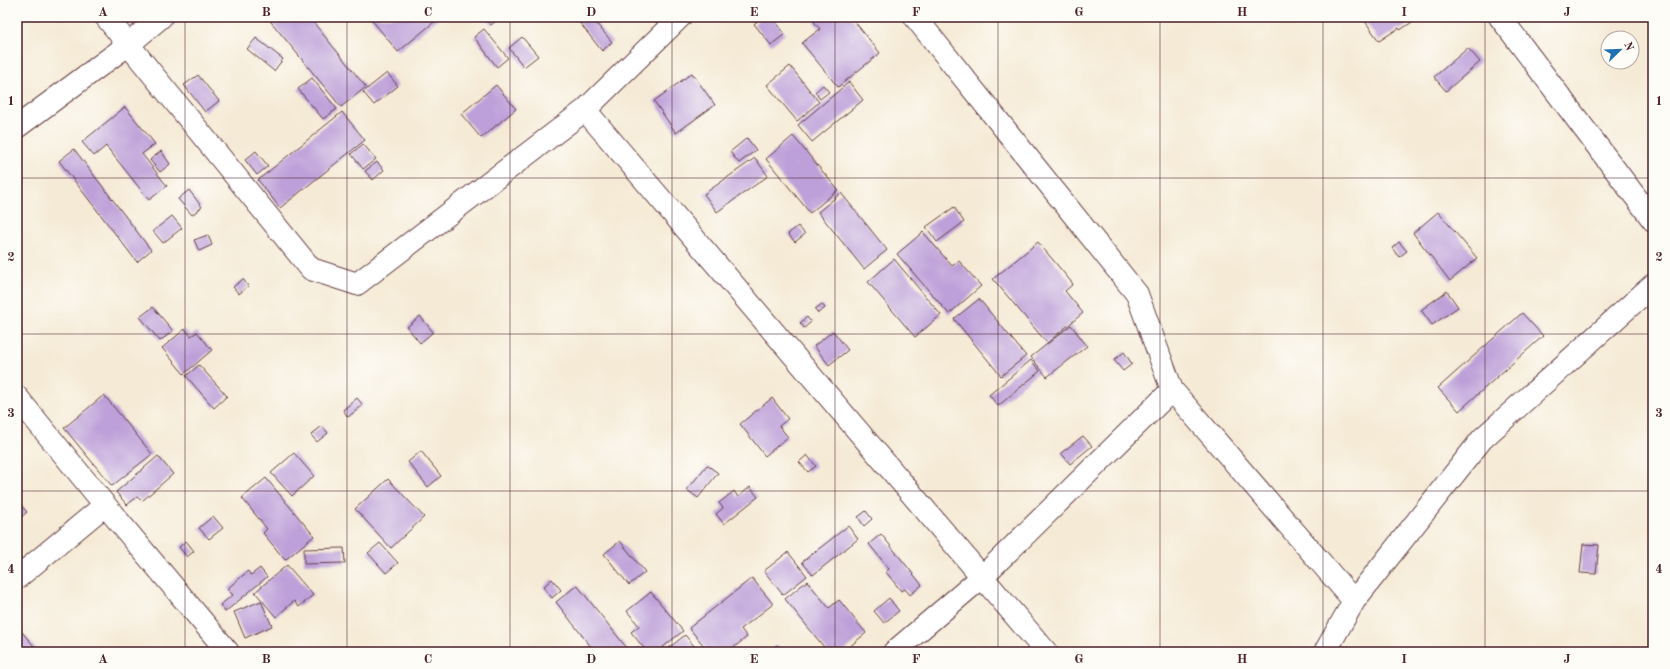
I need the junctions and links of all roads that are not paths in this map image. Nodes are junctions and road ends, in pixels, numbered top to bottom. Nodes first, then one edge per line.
1 (106, 17) edge
2 (161, 17) edge
3 (680, 17) edge
4 (915, 17) edge
5 (1500, 17) edge
6 (129, 44) junction
7 (585, 110) junction
8 (17, 127) edge
9 (1653, 220) edge
10 (1653, 286) edge
11 (1172, 390) junction
12 (17, 397) edge
13 (105, 505) junction
14 (982, 577) junction
15 (17, 578) edge
16 (1354, 601) junction
17 (228, 652) edge
18 (894, 652) edge
19 (1046, 652) edge
20 (1325, 652) edge

1 - 6 street
2 - 6 street
3 - 7 street
4 - 11 street
5 - 9 street
6 - 7 street
6 - 8 street
7 - 14 street
10 - 16 street
11 - 14 street
11 - 16 street
12 - 13 street
13 - 15 street
13 - 17 street
14 - 18 street
14 - 19 street
16 - 20 street

